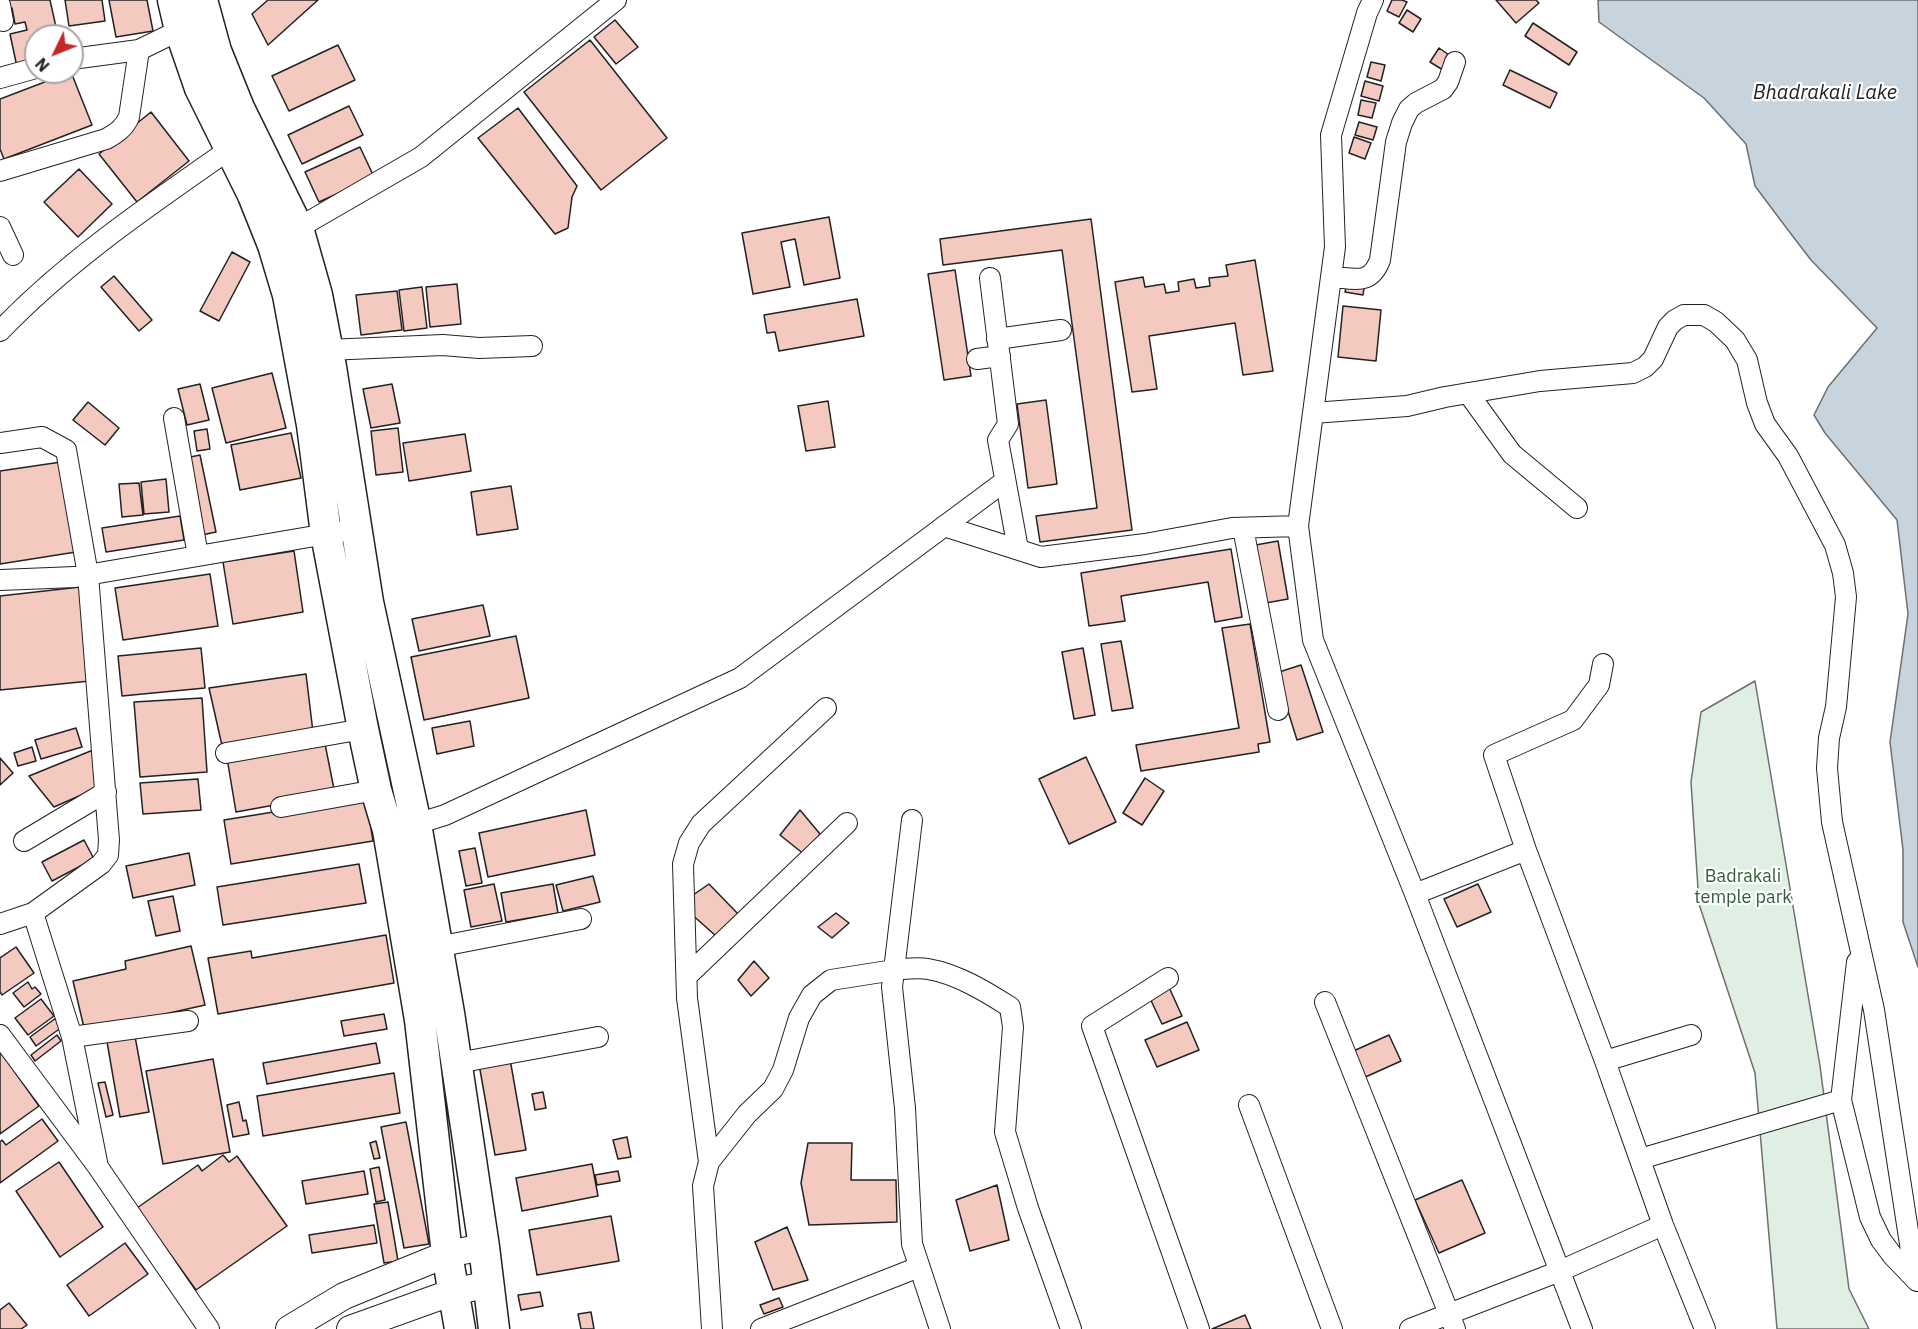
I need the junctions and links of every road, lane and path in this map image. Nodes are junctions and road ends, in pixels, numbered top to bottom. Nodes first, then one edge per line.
1 (173, 0) edge
2 (201, 0) edge
3 (616, 0) edge
4 (1373, 0) edge
5 (180, 30) junction
6 (139, 50) junction
7 (84, 57) edge
8 (1455, 62) dead end
9 (24, 71) edge
10 (0, 78) edge
11 (230, 149) junction
12 (0, 171) edge
13 (0, 227) edge
14 (298, 228) junction
15 (13, 255) dead end
16 (1331, 277) junction
17 (990, 278) dead end
18 (1061, 330) dead end
19 (0, 331) edge
20 (532, 346) dead end
21 (999, 347) junction
22 (327, 350) junction
23 (977, 359) dead end
24 (1468, 393) junction
25 (1313, 413) junction
26 (174, 418) dead end
27 (0, 443) edge
28 (1005, 481) junction
29 (1576, 508) dead end
30 (944, 526) junction
31 (1298, 526) junction
32 (1243, 528) junction
33 (356, 529) junction
34 (326, 534) junction
35 (1018, 549) junction
36 (198, 556) junction
37 (88, 575) junction
38 (0, 580) edge
39 (1603, 664) dead end
40 (826, 708) dead end
41 (1278, 710) dead end
42 (363, 729) junction
43 (226, 753) dead end
44 (376, 790) junction
45 (106, 792) junction
46 (281, 807) dead end
47 (912, 820) dead end
48 (416, 824) junction
49 (847, 824) dead end
50 (24, 841) dead end
51 (1526, 850) junction
52 (1415, 894) junction
53 (33, 912) junction
54 (581, 919) dead end
55 (0, 924) edge
56 (437, 947) junction
57 (1859, 948) junction
58 (894, 970) junction
59 (687, 976) junction
60 (1168, 978) dead end
61 (1325, 1002) dead end
62 (188, 1021) dead end
63 (0, 1035) edge
64 (1691, 1035) dead end
65 (72, 1037) junction
66 (598, 1037) dead end
67 (1605, 1061) junction
68 (457, 1063) junction
69 (1841, 1100) junction
70 (1249, 1105) dead end
71 (1640, 1159) junction
72 (709, 1162) junction
73 (98, 1167) junction
74 (1663, 1225) junction
75 (484, 1247) junction
76 (447, 1254) junction
77 (919, 1267) junction
78 (1560, 1271) junction
79 (1918, 1276) edge
80 (1918, 1282) edge
81 (489, 1284) junction
82 (453, 1292) junction
83 (1452, 1322) edge
84 (209, 1329) edge
85 (289, 1329) edge
86 (350, 1329) edge
87 (460, 1329) edge
88 (494, 1329) edge
89 (712, 1329) edge
90 (761, 1329) edge
91 (939, 1329) edge
92 (1071, 1329) edge
93 (1199, 1329) edge
94 (1332, 1329) edge
95 (1410, 1329) edge
96 (1582, 1329) edge
97 (1705, 1329) edge

1 - 5 highway
2 - 14 highway
3 - 14 street
4 - 16 street
5 - 6 street
5 - 11 highway
6 - 7 street
6 - 12 street
8 - 16 street
9 - 10 street
11 - 19 street
11 - 34 highway
13 - 15 street
14 - 22 highway
16 - 25 street
17 - 21 street
18 - 21 street
20 - 22 street
21 - 23 street
21 - 28 street
22 - 33 highway
24 - 25 street
24 - 29 street
24 - 57 street
25 - 31 street
26 - 36 street
27 - 37 street
28 - 30 street
28 - 35 street
30 - 35 street
30 - 48 street
31 - 32 street
31 - 52 street
32 - 35 street
32 - 41 street
33 - 34 street
33 - 48 highway
34 - 36 street
34 - 42 highway
36 - 37 street
37 - 38 street
37 - 45 street
39 - 51 street
40 - 59 street
42 - 43 street
42 - 44 highway
44 - 46 street
44 - 76 highway
45 - 50 street
45 - 53 street
47 - 58 street
48 - 56 highway
49 - 59 street
51 - 52 street
51 - 67 street
52 - 78 street
53 - 55 street
53 - 65 street
54 - 56 street
56 - 68 highway
57 - 69 street
57 - 79 street
58 - 72 street
58 - 77 street
58 - 92 street
59 - 72 street
60 - 93 street
61 - 83 street
62 - 65 street
63 - 73 street
64 - 67 street
65 - 73 street
66 - 68 street
67 - 71 street
68 - 75 highway
69 - 71 street
69 - 80 street
70 - 94 street
71 - 74 street
72 - 89 street
73 - 84 street
74 - 78 street
74 - 97 street
75 - 76 main road
75 - 81 highway
76 - 82 highway
76 - 85 main road
77 - 90 street
77 - 91 street
78 - 83 street
78 - 96 street
81 - 82 main road
81 - 88 highway
82 - 86 main road
82 - 87 highway
83 - 95 street

